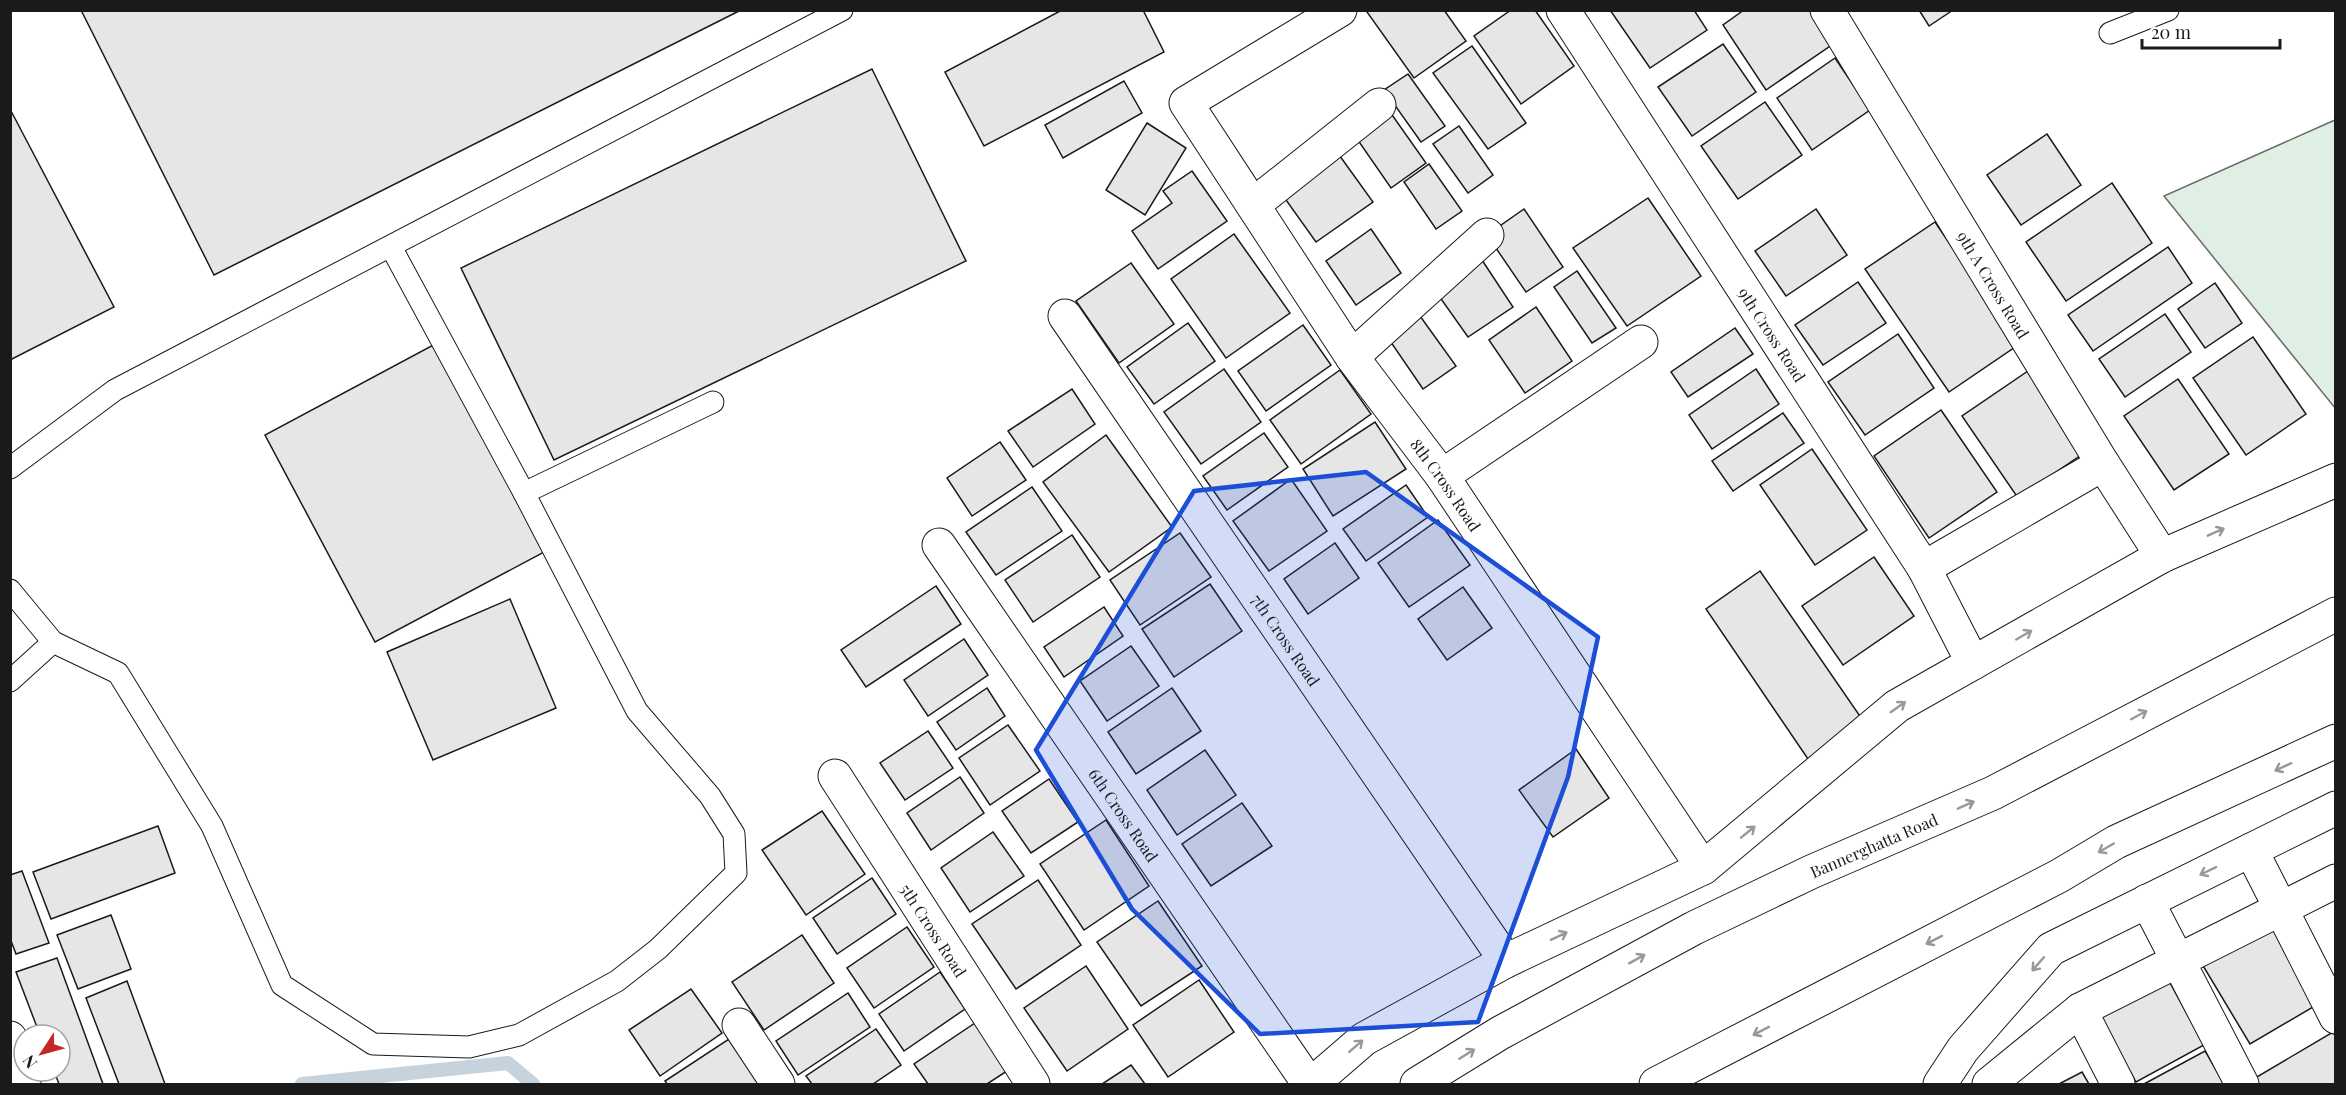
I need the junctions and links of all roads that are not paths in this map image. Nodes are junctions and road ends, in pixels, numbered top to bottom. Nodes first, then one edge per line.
1 (842, 10) edge
2 (1340, 10) edge
3 (1563, 10) edge
4 (1827, 10) edge
5 (2168, 10) edge
6 (2110, 33) dead end
7 (1379, 105) dead end
8 (1253, 205) junction
9 (1487, 235) dead end
10 (391, 247) junction
11 (1065, 316) dead end
12 (1641, 342) dead end
13 (1352, 357) junction
14 (713, 402) dead end
15 (2103, 464) junction
16 (10, 468) edge
17 (1442, 476) junction
18 (2336, 480) edge
19 (524, 493) junction
20 (939, 545) dead end
21 (2162, 556) junction
22 (1924, 568) junction
23 (10, 590) edge
24 (2336, 614) edge
25 (53, 642) junction
26 (1973, 663) junction
27 (10, 681) edge
28 (2336, 741) edge
29 (835, 776) dead end
30 (2336, 808) edge
31 (2251, 850) junction
32 (1703, 868) junction
33 (2336, 881) edge
34 (2147, 901) junction
35 (2281, 909) junction
36 (2177, 960) junction
37 (1506, 962) junction
38 (2080, 1010) junction
39 (2335, 1013) edge
40 (739, 1025) dead end
41 (11, 1042) edge
42 (1963, 1049) junction
43 (24, 1084) edge
44 (778, 1084) edge
45 (1033, 1084) edge
46 (1310, 1084) edge
47 (1417, 1084) edge
48 (1656, 1084) edge
49 (1940, 1084) edge
50 (1982, 1084) edge
51 (1989, 1084) edge
52 (2118, 1084) edge
53 (2242, 1084) edge

1 - 10 lane
2 - 8 street, 8th Cross Road
3 - 22 street, 9th Cross Road
4 - 15 street, 9th A Cross Road
5 - 6 lane
7 - 8 street
8 - 13 street, 8th Cross Road
9 - 13 street
10 - 16 lane
10 - 19 lane
11 - 37 street, 7th Cross Road
12 - 17 street
13 - 17 street, 8th Cross Road
14 - 19 lane
15 - 21 street, 9th A Cross Road
15 - 22 street
17 - 32 street, 8th Cross Road
21 -> 18 street
19 - 25 lane
20 - 46 street, 6th Cross Road
26 -> 21 street
22 - 26 street, 9th Cross Road
23 - 25 lane
47 -> 24 street, Bannerghatta Road
25 - 27 lane
32 -> 26 street
28 -> 48 street
29 - 45 street, 5th Cross Road
30 - 31 street
31 -> 34 street
31 - 35 street
37 -> 32 street
33 - 35 street
34 - 36 street
34 -> 42 street
35 - 36 street
35 - 39 street
36 - 38 street
36 - 53 street
46 -> 37 street
38 - 51 street
38 - 52 street
40 - 44 street
41 - 43 street
42 - 49 street
42 - 50 street

